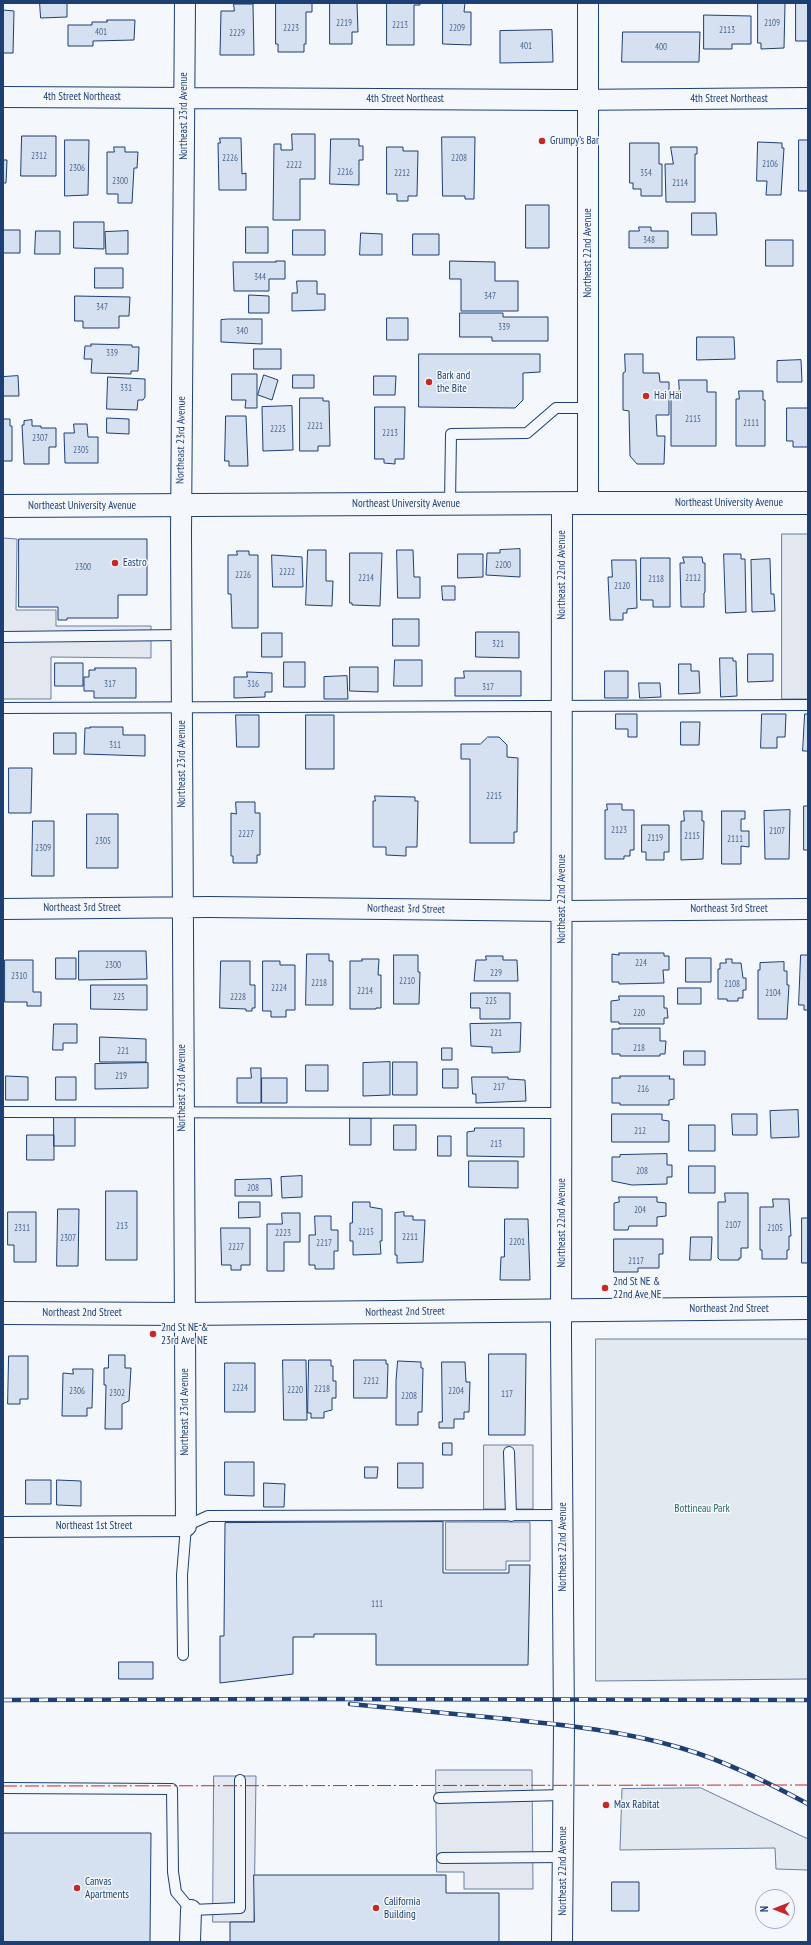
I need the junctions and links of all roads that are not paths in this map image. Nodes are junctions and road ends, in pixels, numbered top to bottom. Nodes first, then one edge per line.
1 (185, 3) edge
2 (588, 3) edge
3 (3, 97) edge
4 (184, 98) junction
5 (808, 98) edge
6 (587, 100) junction
7 (588, 408) junction
8 (588, 503) junction
9 (450, 504) junction
10 (562, 504) junction
11 (808, 504) edge
12 (181, 505) junction
13 (3, 506) edge
14 (182, 635) junction
15 (3, 637) edge
16 (808, 705) edge
17 (182, 706) junction
18 (563, 706) junction
19 (3, 708) edge
20 (182, 907) junction
21 (3, 908) edge
22 (808, 909) edge
23 (562, 910) junction
24 (3, 1112) edge
25 (182, 1112) junction
26 (562, 1113) junction
27 (808, 1308) edge
28 (561, 1310) junction
29 (3, 1313) edge
30 (184, 1314) junction
31 (509, 1452) dead end
32 (563, 1515) junction
33 (511, 1516) junction
34 (186, 1526) junction
35 (3, 1527) edge
36 (184, 1655) dead end
37 (240, 1780) dead end
38 (3, 1788) edge
39 (564, 1795) junction
40 (439, 1798) dead end
41 (563, 1857) junction
42 (442, 1858) dead end
43 (190, 1910) junction
44 (190, 1942) edge
45 (562, 1942) edge

1 - 4 street, Northeast 23rd Avenue
2 - 6 street, Northeast 22nd Avenue
3 - 4 street, 4th Street Northeast
4 - 6 street, 4th Street Northeast
4 - 12 street, Northeast 23rd Avenue
5 - 6 street, 4th Street Northeast
6 - 7 street, Northeast 22nd Avenue
7 - 8 street, Northeast 22nd Avenue
7 - 9 lane
8 - 10 main road, Northeast University Avenue
8 - 11 main road, Northeast University Avenue
9 - 10 main road, Northeast University Avenue
9 - 12 main road, Northeast University Avenue
10 - 18 street, Northeast 22nd Avenue
12 - 13 main road, Northeast University Avenue
12 - 14 street, Northeast 23rd Avenue
14 - 15 lane
14 - 17 street, Northeast 23rd Avenue
16 - 18 lane
17 - 18 lane
17 - 19 lane
17 - 20 street, Northeast 23rd Avenue
18 - 23 street, Northeast 22nd Avenue
20 - 21 street, Northeast 3rd Street
20 - 23 street, Northeast 3rd Street
20 - 25 street, Northeast 23rd Avenue
22 - 23 street, Northeast 3rd Street
23 - 26 street, Northeast 22nd Avenue
24 - 25 lane
25 - 26 lane
25 - 30 street, Northeast 23rd Avenue
26 - 28 street, Northeast 22nd Avenue
27 - 28 main road, Northeast 2nd Street
28 - 30 main road, Northeast 2nd Street
28 - 32 street, Northeast 22nd Avenue
29 - 30 main road, Northeast 2nd Street
30 - 34 street, Northeast 23rd Avenue
31 - 33 lane
32 - 33 lane
32 - 39 street, Northeast 22nd Avenue
33 - 34 lane
34 - 35 street, Northeast 1st Street
34 - 36 lane
37 - 43 lane
38 - 43 lane
39 - 40 lane
39 - 41 street, Northeast 22nd Avenue
41 - 42 lane
41 - 45 street, Northeast 22nd Avenue
43 - 44 street

